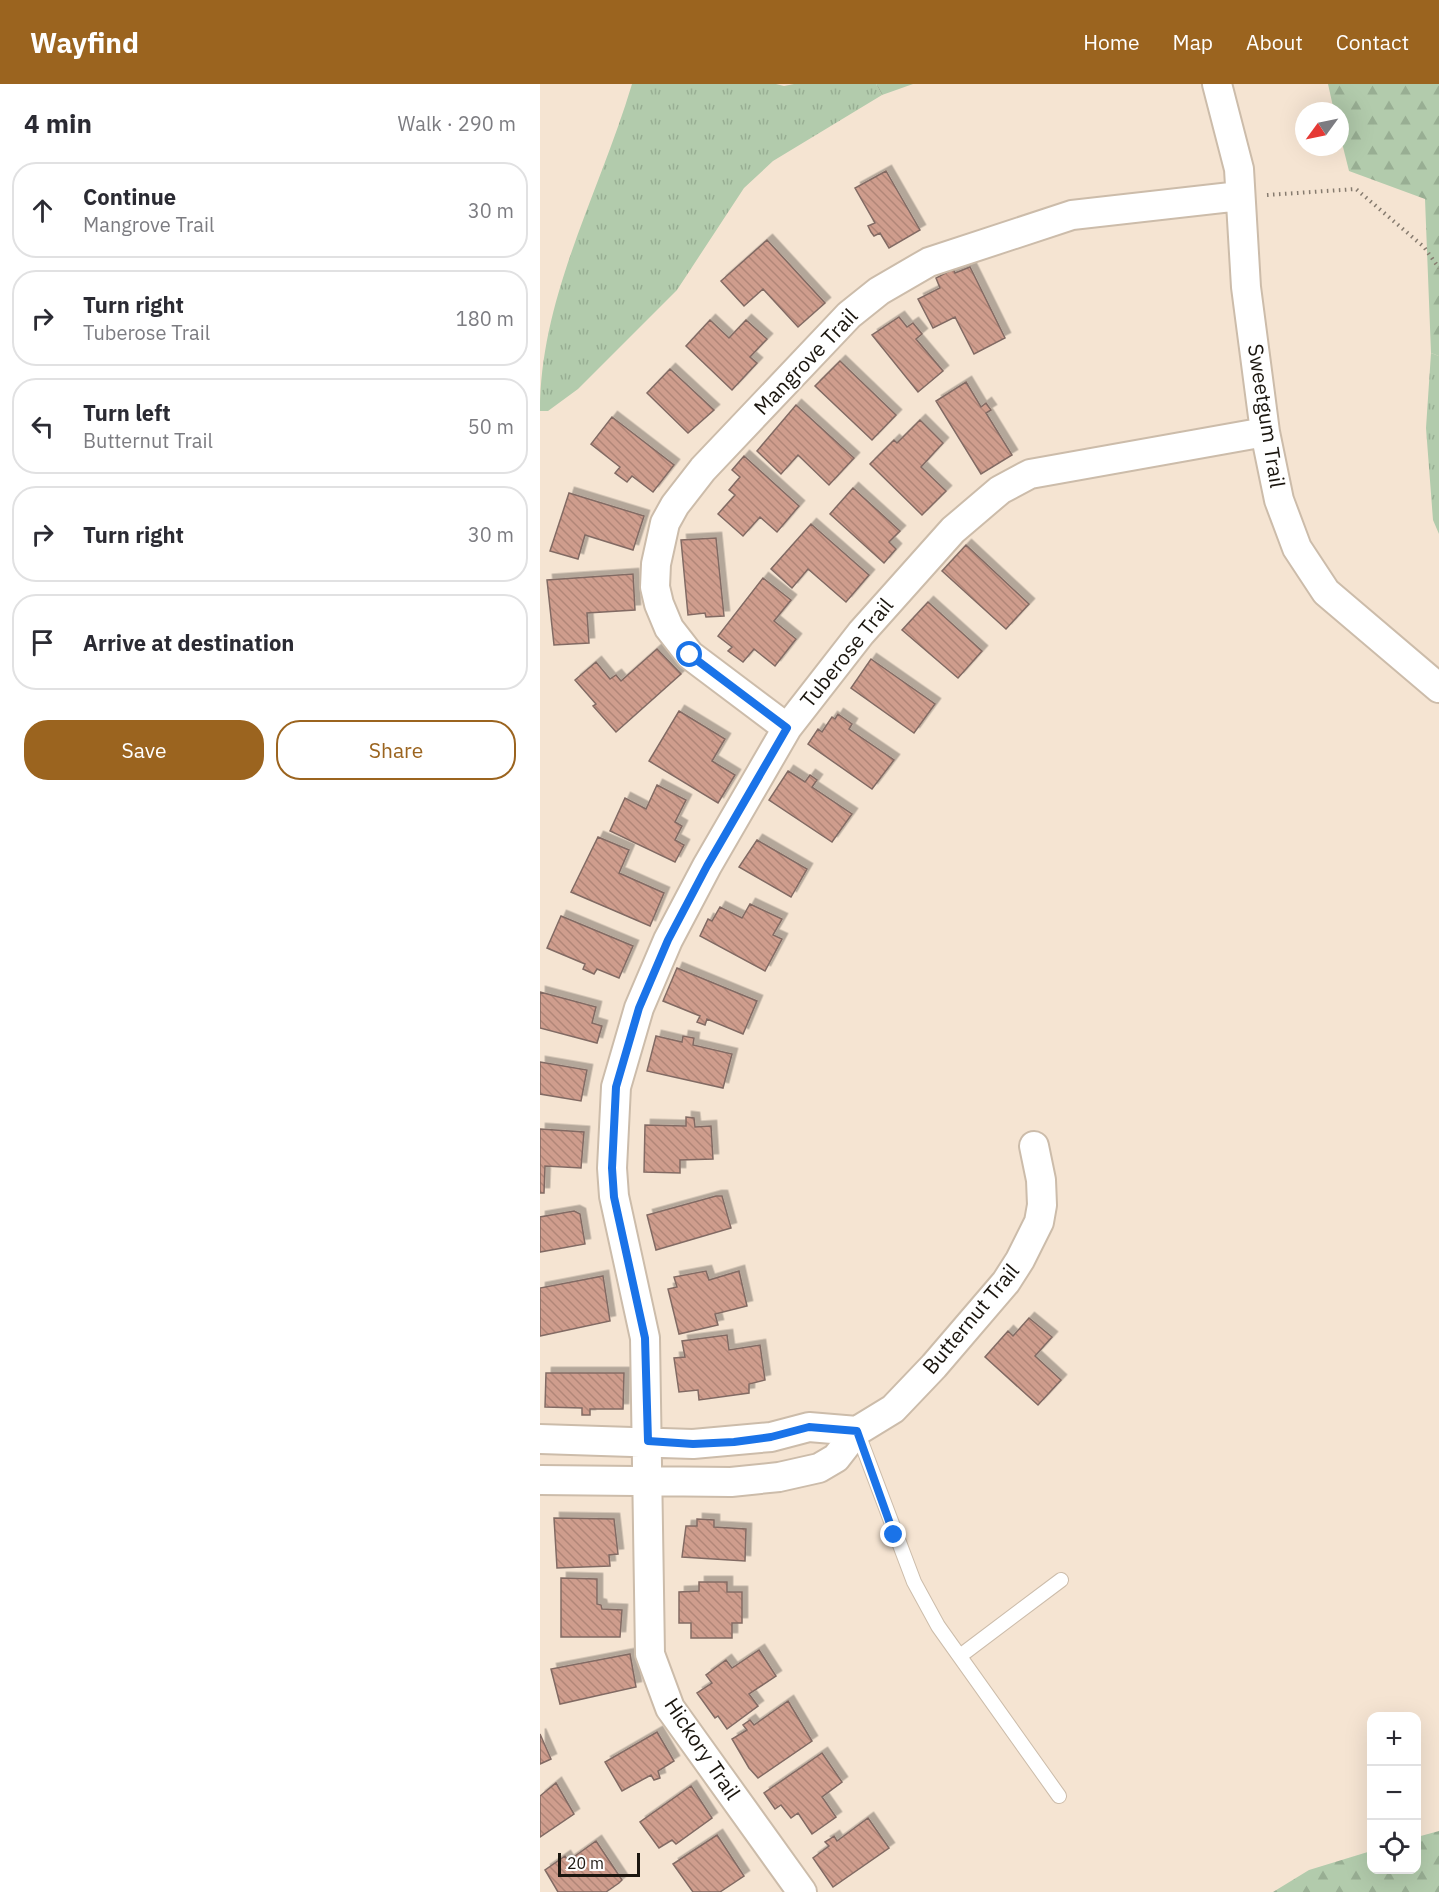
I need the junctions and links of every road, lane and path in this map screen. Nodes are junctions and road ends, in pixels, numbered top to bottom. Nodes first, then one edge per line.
1 (1217, 84) edge
2 (1240, 196) junction
3 (1439, 268) edge
4 (1265, 432) junction
5 (1439, 688) edge
6 (787, 728) junction
7 (1034, 1146) dead end
8 (857, 1431) junction
9 (540, 1439) edge
10 (648, 1441) junction
11 (540, 1480) edge
12 (649, 1481) junction
13 (1061, 1580) dead end
14 (960, 1656) junction
15 (1059, 1796) dead end
16 (802, 1892) edge

1 - 2 street, Sweetgum Trail
2 - 3 path
2 - 4 street, Sweetgum Trail
2 - 6 street, Mangrove Trail
4 - 5 street, Sweetgum Trail
4 - 6 street, Tuberose Trail
6 - 10 street, Tuberose Trail
7 - 8 street, Butternut Trail
8 - 10 street
8 - 12 street, Butternut Trail
8 - 14 lane
9 - 10 street
10 - 12 street, Tuberose Trail
11 - 12 street, Butternut Trail
12 - 16 street, Hickory Trail
13 - 14 lane
14 - 15 lane

